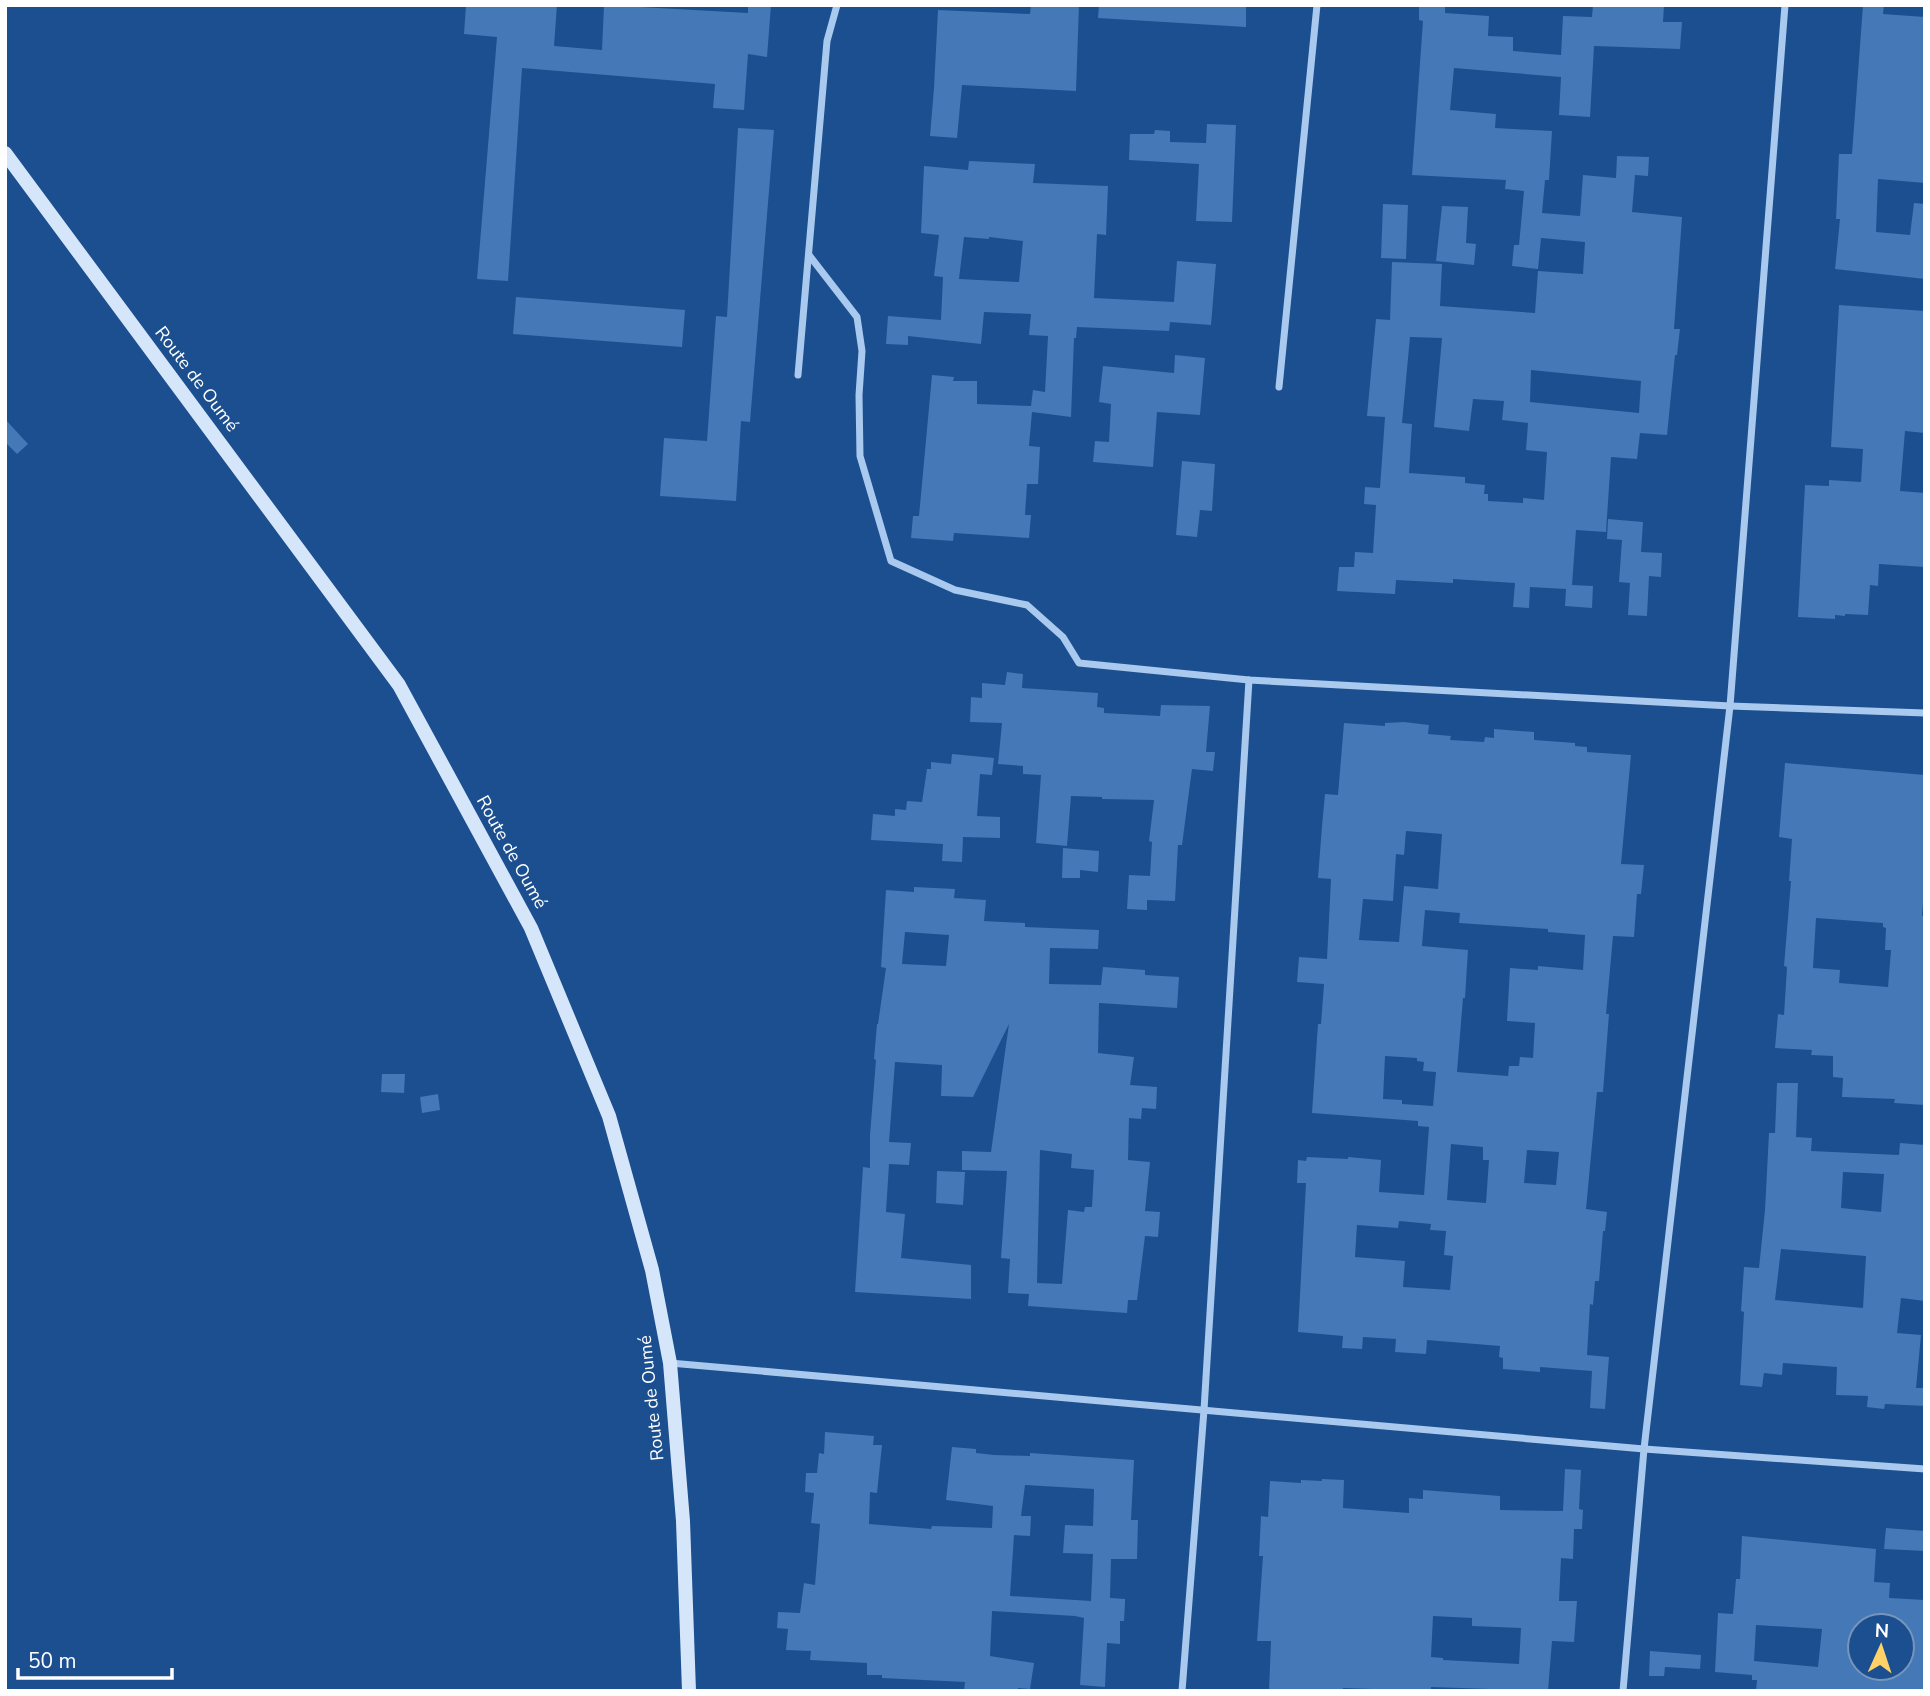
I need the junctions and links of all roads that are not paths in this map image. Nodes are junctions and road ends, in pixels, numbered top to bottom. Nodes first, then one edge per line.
1 (837, 5) edge
2 (1317, 5) edge
3 (1785, 5) edge
4 (5, 153) edge
5 (809, 255) junction
6 (798, 375) dead end
7 (1279, 387) dead end
8 (1249, 680) junction
9 (1730, 706) junction
10 (1925, 713) edge
11 (670, 1363) junction
12 (1204, 1410) junction
13 (1644, 1449) junction
14 (1925, 1469) edge
15 (689, 1691) edge
16 (1182, 1691) edge
17 (1623, 1691) edge

1 - 5 street
2 - 7 street
3 - 9 street
4 - 11 main road, Route de Oumé
5 - 6 street
5 - 8 street
8 - 9 street
8 - 12 street
9 - 10 street
9 - 13 street
11 - 12 street
11 - 15 main road, Route de Oumé
12 - 13 street
12 - 16 street
13 - 14 street
13 - 17 street

